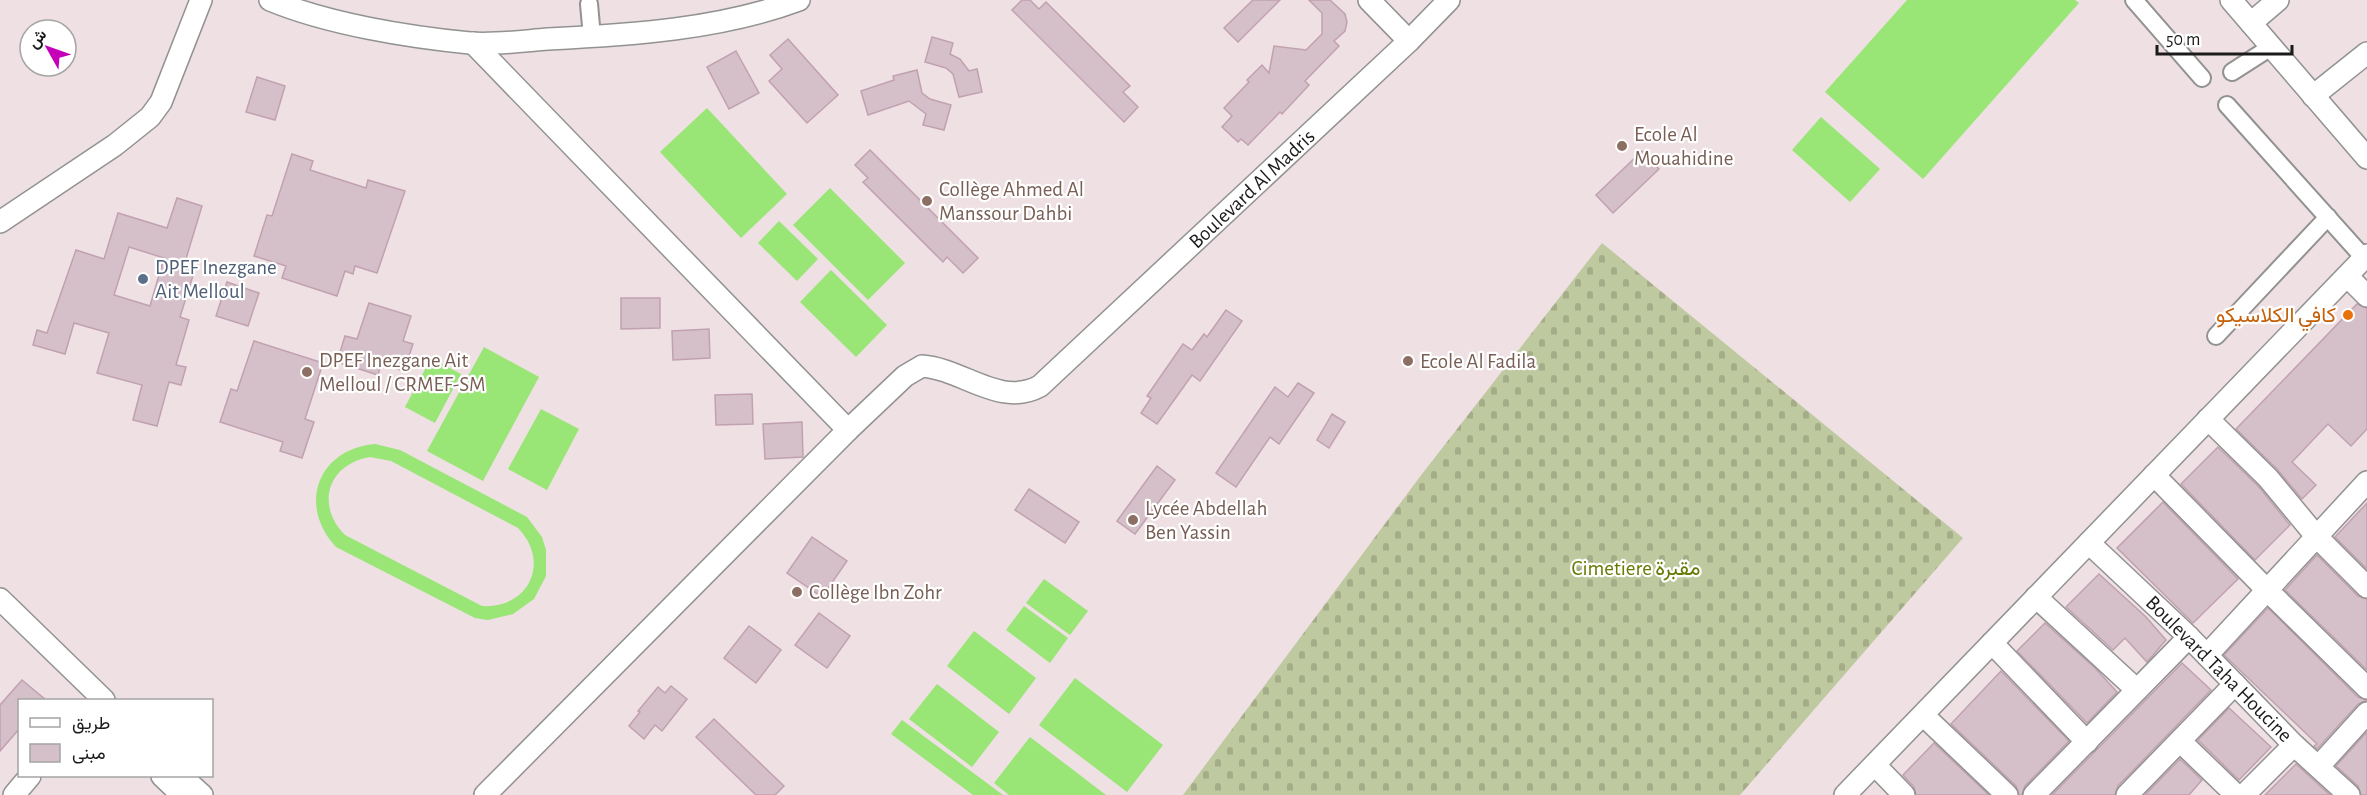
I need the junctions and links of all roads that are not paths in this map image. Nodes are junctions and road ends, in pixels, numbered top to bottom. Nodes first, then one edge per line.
1 (201, 0) edge
2 (270, 0) edge
3 (799, 0) edge
4 (1369, 0) edge
5 (1449, 0) edge
6 (2134, 0) edge
7 (2231, 0) edge
8 (2278, 0) edge
9 (589, 3) dead end
10 (2251, 23) junction
11 (592, 37) junction
12 (1409, 41) junction
13 (473, 43) junction
14 (2271, 47) junction
15 (2367, 53) edge
16 (2232, 72) dead end
17 (2202, 78) dead end
18 (2313, 96) junction
19 (2227, 105) dead end
20 (2367, 158) edge
21 (2328, 217) junction
22 (0, 222) edge
23 (2366, 257) edge
24 (2347, 276) junction
25 (2367, 296) edge
26 (2216, 336) dead end
27 (2208, 419) junction
28 (848, 430) junction
29 (2154, 475) junction
30 (2367, 482) edge
31 (2316, 536) junction
32 (2089, 543) junction
33 (2367, 587) edge
34 (2266, 590) junction
35 (2036, 597) junction
36 (0, 599) edge
37 (0, 618) edge
38 (2189, 637) junction
39 (1992, 643) junction
40 (2207, 655) junction
41 (2235, 684) junction
42 (2367, 687) edge
43 (2137, 690) junction
44 (93, 698) edge
45 (2367, 713) edge
46 (1923, 715) junction
47 (2180, 741) junction
48 (2087, 742) junction
49 (2294, 745) junction
50 (1875, 765) junction
51 (2319, 766) junction
52 (29, 777) edge
53 (163, 777) edge
54 (183, 777) edge
55 (14, 795) edge
56 (182, 795) edge
57 (202, 795) edge
58 (485, 795) edge
59 (1845, 795) edge
60 (1904, 795) edge
61 (2007, 795) edge
62 (2034, 795) edge
63 (2127, 795) edge
64 (2236, 795) edge
65 (2244, 795) edge
66 (2349, 795) edge

1 - 22 street
2 - 13 street
3 - 11 street
4 - 12 street
5 - 12 street, Boulevard Al Madris
6 - 17 street
7 - 10 street
8 - 10 street
9 - 11 street
10 - 14 street
11 - 13 street
12 - 28 street, Boulevard Al Madris
13 - 28 street
14 - 16 street
14 - 18 street
15 - 18 street
18 - 20 street
19 - 21 street
21 - 23 street
21 - 26 street
23 - 24 street
24 - 25 street
24 - 27 street
27 - 29 street
27 - 31 street
28 - 58 street
29 - 32 street
29 - 34 street
30 - 31 street
31 - 33 street
31 - 34 street
32 - 35 street
32 - 38 street, Boulevard Taha Houcine
34 - 40 street
34 - 42 street
35 - 39 street
35 - 43 street
36 - 44 street
37 - 44 street
38 - 40 street, Boulevard Taha Houcine
38 - 43 street
39 - 46 street
39 - 48 street
40 - 41 street, Boulevard Taha Houcine
41 - 47 street
41 - 49 street, Boulevard Taha Houcine
43 - 48 street
45 - 51 street
46 - 50 street
46 - 61 street
47 - 63 street
47 - 64 street
48 - 62 street
49 - 51 street, Boulevard Taha Houcine
49 - 65 street
50 - 59 street
50 - 60 street
51 - 66 street, Boulevard Taha Houcine
52 - 55 street
53 - 56 street
54 - 57 street

